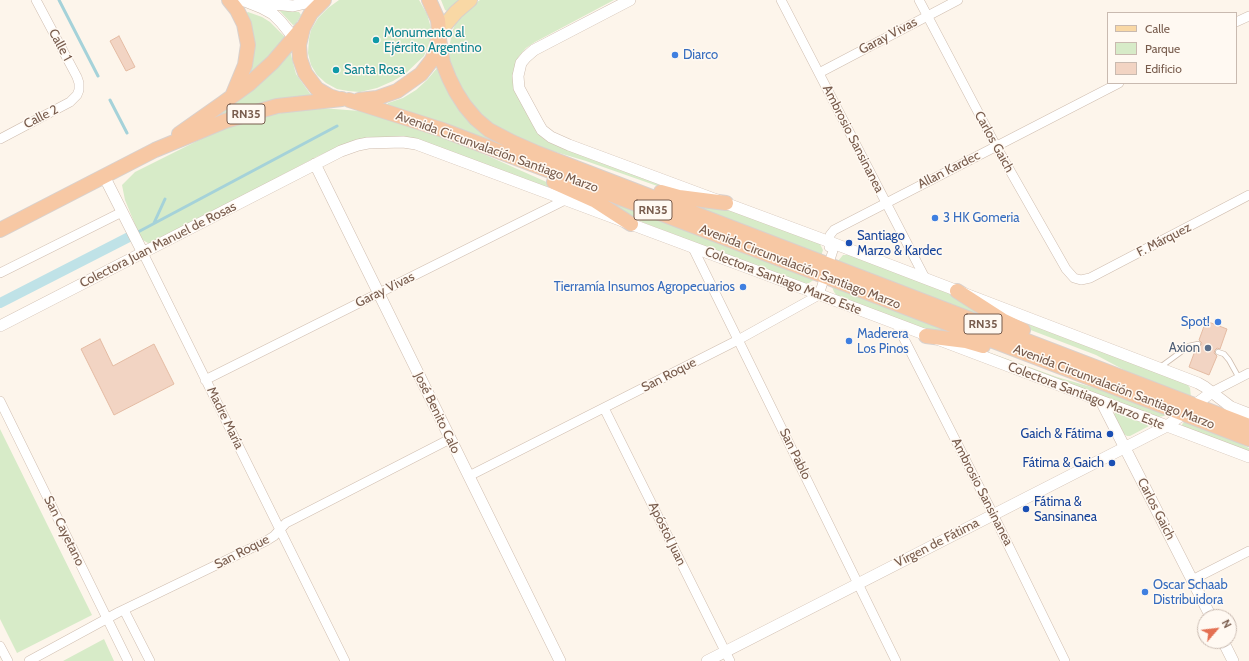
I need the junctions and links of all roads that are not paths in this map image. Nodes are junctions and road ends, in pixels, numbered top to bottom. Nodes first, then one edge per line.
1 (36, 0) edge
2 (229, 0) edge
3 (318, 0) edge
4 (428, 0) edge
5 (470, 0) edge
6 (630, 0) edge
7 (781, 0) edge
8 (919, 0) edge
9 (958, 0) edge
10 (243, 1) edge
11 (274, 2) edge
12 (927, 16) junction
13 (1249, 16) edge
14 (1237, 22) edge
15 (301, 32) junction
16 (439, 36) junction
17 (819, 73) junction
18 (1116, 84) edge
19 (78, 92) joint
20 (232, 97) junction
21 (346, 100) junction
22 (0, 139) edge
23 (481, 144) junction
24 (996, 146) junction
25 (155, 150) junction
26 (537, 153) junction
27 (315, 164) junction
28 (104, 176) junction
29 (1249, 195) edge
30 (566, 200) junction
31 (726, 203) junction
32 (886, 203) junction
33 (122, 212) junction
34 (631, 224) junction
35 (0, 230) edge
36 (832, 243) junction
37 (693, 248) junction
38 (143, 253) junction
39 (827, 271) junction
40 (0, 273) edge
41 (925, 278) junction
42 (1077, 279) joint
43 (958, 291) junction
44 (379, 293) junction
45 (819, 295) junction
46 (897, 325) junction
47 (0, 326) edge
48 (926, 336) junction
49 (738, 340) junction
50 (1198, 344) dead end
51 (1218, 352) dead end
52 (1159, 368) junction
53 (1249, 373) edge
54 (1239, 378) junction
55 (205, 380) junction
56 (1138, 384) junction
57 (1113, 387) junction
58 (1212, 392) junction
59 (0, 401) edge
60 (1101, 401) junction
61 (604, 408) junction
62 (1190, 410) junction
63 (1249, 414) edge
64 (1167, 426) junction
65 (1249, 426) edge
66 (450, 439) junction
67 (1249, 440) edge
68 (1125, 447) junction
69 (1249, 457) edge
70 (469, 476) junction
71 (993, 514) junction
72 (280, 530) junction
73 (1249, 551) edge
74 (1192, 580) junction
75 (858, 583) junction
76 (1207, 609) edge
77 (124, 610) junction
78 (107, 619) junction
79 (0, 646) edge
80 (1227, 649) edge
81 (728, 656) edge
82 (8, 661) edge
83 (29, 661) edge
84 (128, 661) edge
85 (150, 661) edge
86 (345, 661) edge
87 (560, 661) edge
88 (707, 661) edge
89 (896, 661) edge
90 (1066, 661) edge
91 (1233, 661) edge

1 - 19 street, Calle 1
2 - 20 highway
3 - 11 street
3 - 15 highway, RN35
4 - 16 highway, RN35
5 - 16 main road
6 - 31 street
7 - 17 street, Ambrosio Sansinanea
8 - 12 street, Carlos Gaich
9 - 12 street, Garay Vivas
10 - 11 street
10 - 15 street
12 - 17 street, Garay Vivas
12 - 24 street, Carlos Gaich
13 - 14 street
15 - 20 highway, RN35
15 - 21 highway, RN35
16 - 21 highway, RN35
16 - 26 highway, Avenida Circunvalación Santiago Marzo / RN35
17 - 32 street, Ambrosio Sansinanea
18 - 24 street, Allan Kardec
19 - 22 street, Calle 2
20 - 25 highway, RN35
21 - 23 highway, Avenida Circunvalación Santiago Marzo / RN35
21 - 25 highway, RN35
23 - 34 highway
23 - 39 highway, Avenida Circunvalación Santiago Marzo / RN35
24 - 32 street, Allan Kardec
24 - 42 street, Carlos Gaich
25 - 28 highway, RN35
26 - 31 highway
26 - 39 highway, Avenida Circunvalación Santiago Marzo / RN35
27 - 30 street, Colectora Santiago Marzo Este
27 - 38 street, Colectora Juan Manuel de Rosas
27 - 44 street, José Benito Calo
28 - 33 street, Madre María
28 - 35 highway, RN35
29 - 42 street, F. Márquez
30 - 34 street, Colectora Santiago Marzo Este
30 - 44 street, Garay Vivas
31 - 36 street
32 - 36 street, Allan Kardec
32 - 41 street, Ambrosio Sansinanea
33 - 38 street, Madre María
33 - 40 street
34 - 37 street, Colectora Santiago Marzo Este
36 - 39 street
36 - 41 street
37 - 45 street, Colectora Santiago Marzo Este
37 - 49 street, San Pablo
38 - 47 street, Colectora Juan Manuel de Rosas
38 - 55 street, Madre María
39 - 45 street
39 - 56 highway, Avenida Circunvalación Santiago Marzo / RN35
39 - 57 highway, Avenida Circunvalación Santiago Marzo / RN35
41 - 43 street
43 - 52 street
43 - 56 highway
44 - 55 street, Garay Vivas
44 - 66 street, José Benito Calo
45 - 46 street, Colectora Santiago Marzo Este
45 - 49 street, San Roque
46 - 48 street, Colectora Santiago Marzo Este
46 - 71 street, Ambrosio Sansinanea
48 - 57 highway
48 - 60 street, Colectora Santiago Marzo Este
49 - 61 street, San Roque
49 - 75 street, San Pablo
50 - 52 lane
51 - 54 lane
52 - 58 street
53 - 54 street
54 - 58 street
55 - 72 street, Madre María
56 - 62 highway, Avenida Circunvalación Santiago Marzo / RN35
57 - 62 highway, Avenida Circunvalación Santiago Marzo / RN35
58 - 62 street, Vírgen de Fátima
58 - 63 street
59 - 78 street, San Cayetano
60 - 64 street, Colectora Santiago Marzo Este
60 - 68 street, Carlos Gaich
61 - 70 street, San Roque
61 - 81 street, Apóstol Juan
62 - 64 street, Vírgen de Fátima
62 - 65 highway, Avenida Circunvalación Santiago Marzo / RN35
62 - 67 highway, Avenida Circunvalación Santiago Marzo / RN35
64 - 68 street, Vírgen de Fátima
64 - 69 street, Colectora Santiago Marzo Este
66 - 70 street, José Benito Calo
66 - 72 street, San Roque
68 - 71 street, Vírgen de Fátima
68 - 74 street, Carlos Gaich
70 - 87 street, José Benito Calo
71 - 75 street, Vírgen de Fátima
71 - 90 street, Ambrosio Sansinanea
72 - 77 street, San Roque
72 - 86 street, Madre María
73 - 74 street
74 - 76 street, Carlos Gaich
75 - 81 street, Vírgen de Fátima
75 - 89 street, San Pablo
77 - 78 street, San Roque
77 - 85 street
78 - 83 street, San Roque
78 - 84 street, San Cayetano
79 - 82 street
80 - 91 street
81 - 88 street, Vírgen de Fátima

